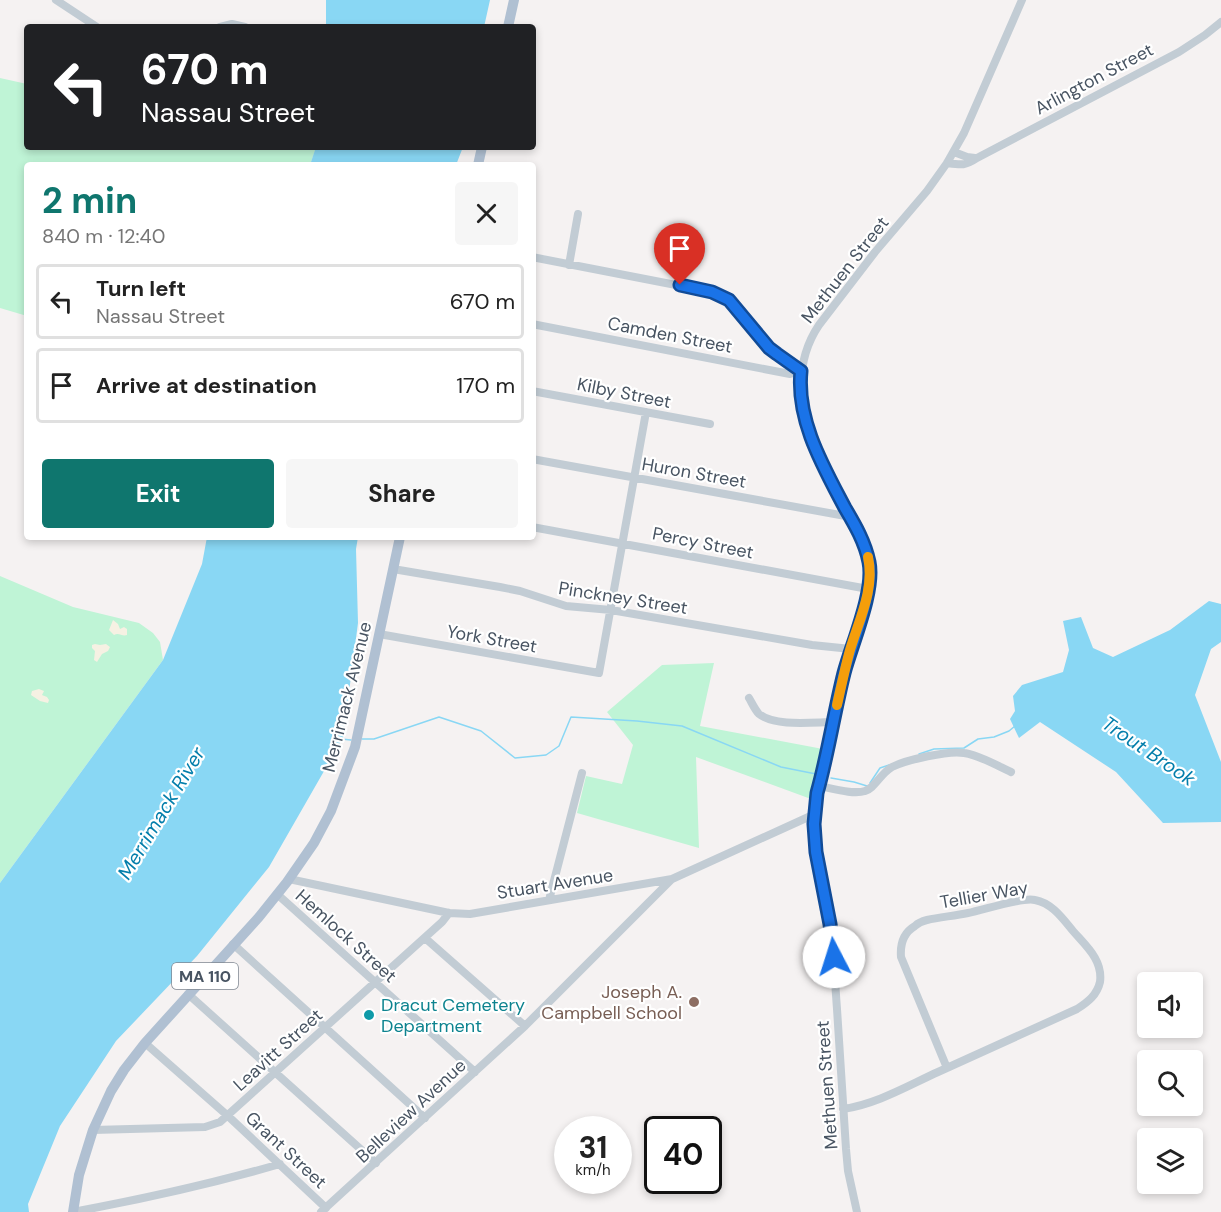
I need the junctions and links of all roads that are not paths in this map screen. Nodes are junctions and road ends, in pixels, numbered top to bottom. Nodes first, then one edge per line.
1 (56, 0) edge
2 (514, 0) edge
3 (1022, 0) edge
4 (1221, 22) edge
5 (92, 24) edge
6 (509, 24) edge
7 (954, 152) junction
8 (977, 158) junction
9 (947, 163) junction
10 (578, 214) dead end
11 (536, 258) edge
12 (569, 265) junction
13 (536, 325) edge
14 (801, 371) junction
15 (536, 392) edge
16 (646, 412) junction
17 (710, 424) dead end
18 (536, 460) edge
19 (635, 478) junction
20 (850, 517) junction
21 (536, 528) edge
22 (399, 540) edge
23 (623, 544) junction
24 (393, 569) junction
25 (868, 589) junction
26 (611, 610) junction
27 (380, 634) junction
28 (851, 649) junction
29 (749, 698) dead end
30 (834, 722) junction
31 (1011, 772) dead end
32 (582, 773) dead end
33 (819, 786) junction
34 (814, 814) junction
35 (289, 879) junction
36 (672, 879) junction
37 (277, 894) junction
38 (549, 900) junction
39 (449, 913) junction
40 (425, 938) junction
41 (233, 944) junction
42 (375, 982) junction
43 (188, 994) junction
44 (525, 1026) junction
45 (326, 1028) junction
46 (145, 1043) junction
47 (947, 1068) junction
48 (475, 1072) junction
49 (276, 1073) junction
50 (843, 1109) junction
51 (228, 1116) junction
52 (425, 1118) junction
53 (93, 1130) junction
54 (376, 1163) junction
55 (280, 1164) junction
56 (324, 1210) edge
57 (73, 1212) edge
58 (856, 1212) edge

1 - 5 street
2 - 6 main road
3 - 7 street, Methuen Street
4 - 8 street, Arlington Street
7 - 8 street
7 - 9 street, Methuen Street
8 - 9 street, Arlington Street
9 - 14 street, Methuen Street
10 - 12 street
11 - 12 street
12 - 14 street
13 - 14 street, Camden Street
14 - 20 street, Methuen Street
15 - 16 street, Kilby Street
16 - 17 street, Kilby Street
16 - 19 street
18 - 19 street, Huron Street
19 - 20 street, Huron Street
19 - 23 street
20 - 25 street, Methuen Street
21 - 23 street, Percy Street
22 - 24 main road, Merrimack Avenue / MA 110
23 - 25 street, Percy Street
23 - 26 street
24 - 26 street, Pinckney Street
24 - 27 main road, Merrimack Avenue / MA 110
25 - 28 street, Methuen Street
26 - 27 street, York Street
26 - 28 street, Pinckney Street
27 - 35 main road, Merrimack Avenue / MA 110
28 - 30 street, Methuen Street
29 - 30 street
30 - 33 street, Methuen Street
31 - 33 street
32 - 38 street
33 - 34 street, Methuen Street
34 - 36 street, Stuart Avenue
34 - 50 street, Methuen Street
35 - 37 main road, Merrimack Avenue / MA 110
35 - 39 street, Stuart Avenue
36 - 38 street, Stuart Avenue
36 - 44 street, Belleview Avenue
37 - 41 main road, Merrimack Avenue / MA 110
37 - 42 street, Hemlock Street
38 - 39 street, Stuart Avenue
39 - 40 street, Leavitt Street
40 - 42 street, Leavitt Street
40 - 44 street
41 - 43 main road, Merrimack Avenue / MA 110
41 - 45 street
42 - 45 street, Leavitt Street
42 - 48 street, Hemlock Street
43 - 46 main road, Merrimack Avenue / MA 110
43 - 49 street
44 - 48 street, Belleview Avenue
45 - 49 street, Leavitt Street
45 - 52 street
46 - 51 street, Grant Street
46 - 53 main road, Merrimack Avenue / MA 110
47 - 47 street, Tellier Way
47 - 50 street, Tellier Way
48 - 52 street, Belleview Avenue
49 - 51 street, Leavitt Street
49 - 54 street
50 - 58 street, Methuen Street
51 - 53 street, Leavitt Street
51 - 55 street, Grant Street
52 - 54 street, Belleview Avenue
53 - 57 main road, Merrimack Avenue / MA 110
54 - 56 street, Belleview Avenue
55 - 56 street, Grant Street
55 - 57 street

